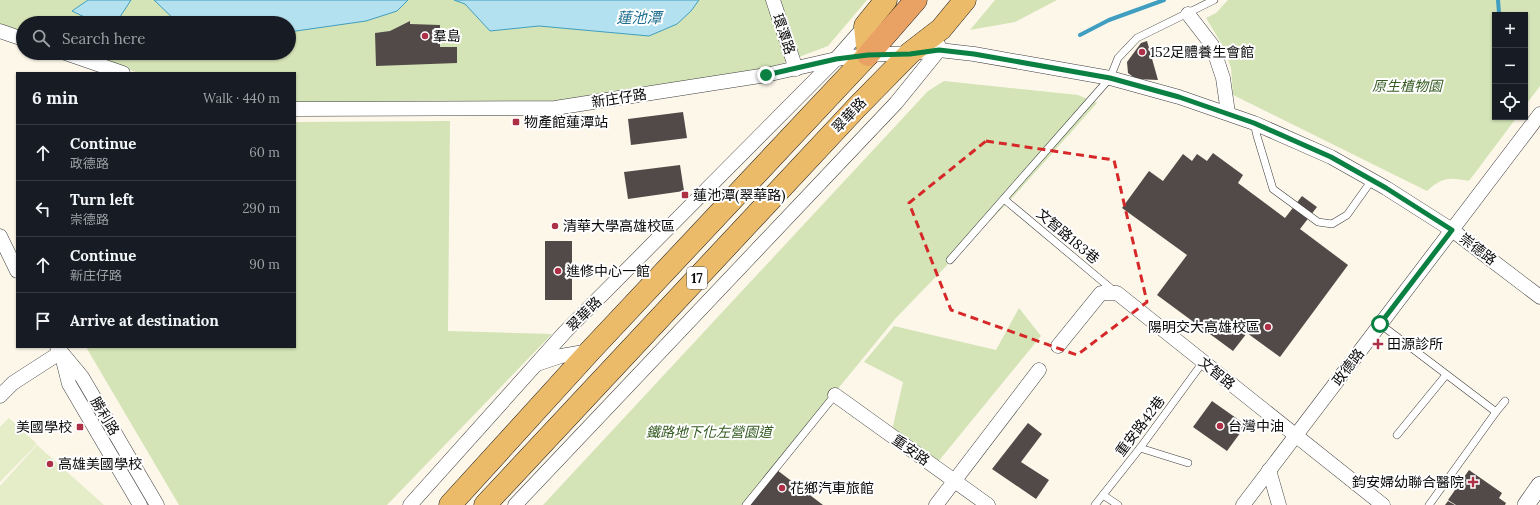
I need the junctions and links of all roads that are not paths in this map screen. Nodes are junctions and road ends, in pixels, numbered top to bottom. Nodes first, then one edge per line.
1 (773, 0) edge
2 (886, 0) edge
3 (916, 0) edge
4 (965, 0) edge
5 (1214, 0) edge
6 (1188, 14) junction
7 (865, 26) junction
8 (941, 29) junction
9 (0, 31) edge
10 (16, 37) edge
11 (939, 50) junction
12 (910, 54) junction
13 (868, 55) junction
14 (836, 59) junction
15 (86, 60) edge
16 (796, 69) junction
17 (120, 72) edge
18 (1110, 78) junction
19 (296, 109) edge
20 (1228, 113) junction
21 (1540, 114) edge
22 (1254, 123) junction
23 (1372, 180) junction
24 (1004, 199) junction
25 (1452, 230) junction
26 (0, 236) edge
27 (950, 260) dead end
28 (16, 269) edge
29 (1116, 293) junction
30 (1540, 297) edge
31 (1380, 324) junction
32 (565, 332) junction
33 (1058, 346) dead end
34 (59, 349) edge
35 (591, 350) junction
36 (561, 356) junction
37 (1203, 362) junction
38 (535, 364) junction
39 (1039, 370) dead end
40 (1446, 374) junction
41 (558, 387) junction
42 (835, 395) joint
43 (0, 396) edge
44 (1505, 400) dead end
45 (1496, 412) junction
46 (1296, 436) junction
47 (1398, 436) dead end
48 (1140, 448) junction
49 (1188, 463) dead end
50 (1269, 470) junction
51 (954, 480) junction
52 (1540, 486) edge
53 (1103, 495) junction
54 (488, 503) edge
55 (140, 505) edge
56 (157, 505) edge
57 (410, 505) edge
58 (450, 505) edge
59 (515, 505) edge
60 (746, 505) edge
61 (936, 505) edge
62 (988, 505) edge
63 (1095, 505) edge
64 (1118, 505) edge
65 (1243, 505) edge
66 (1279, 505) edge
67 (1383, 505) edge
68 (1429, 505) edge
69 (1526, 505) edge

1 - 16 street, 環潭路
2 - 7 main road, 翠華路
3 - 13 highway
4 - 8 main road, 翠華路 / 17
5 - 6 lane
6 - 18 lane
6 - 20 street
7 - 13 main road
7 - 14 street, 翠華路
8 - 11 street
8 - 12 main road, 翠華路 / 17
9 - 10 street
11 - 12 street, 新庄仔路
11 - 18 street, 崇德路
11 - 59 street, 翠華路
12 - 13 street, 新庄仔路
12 - 54 main road, 翠華路 / 17
13 - 14 street, 新庄仔路
13 - 35 main road, 翠華路 / 17
14 - 16 street, 新庄仔路
14 - 32 street, 翠華路
15 - 17 street
16 - 19 street, 新庄仔路
18 - 20 street, 崇德路
18 - 24 lane
20 - 22 street, 崇德路
21 - 25 street, 政德路
22 - 23 street, 崇德路
22 - 23 lane
23 - 25 street, 崇德路
24 - 27 lane
24 - 29 lane, 文智路183巷
25 - 30 street, 崇德路
25 - 31 street, 政德路
26 - 28 street
29 - 33 street
29 - 37 street, 文智路
31 - 40 lane
31 - 46 street, 政德路
32 - 36 street
32 - 38 street, 翠華路
34 - 43 street
34 - 55 street, 勝利路
34 - 56 street, 勝利路
35 - 36 street
35 - 41 main road, 翠華路 / 17
36 - 38 street
36 - 41 street
37 - 46 street, 文智路
37 - 48 lane, 重安路42巷
38 - 57 street, 翠華路
39 - 51 street
40 - 45 lane
40 - 47 lane
41 - 58 main road, 翠華路 / 17
42 - 51 street, 重安路
42 - 60 lane
44 - 45 lane
45 - 68 lane
46 - 50 street, 政德路
46 - 67 street, 文智路
48 - 49 lane
48 - 53 lane, 重安路42巷
50 - 65 street, 政德路
50 - 66 street
51 - 61 street
51 - 62 street, 重安路
52 - 69 street
53 - 63 lane, 重安路42巷
53 - 64 lane

